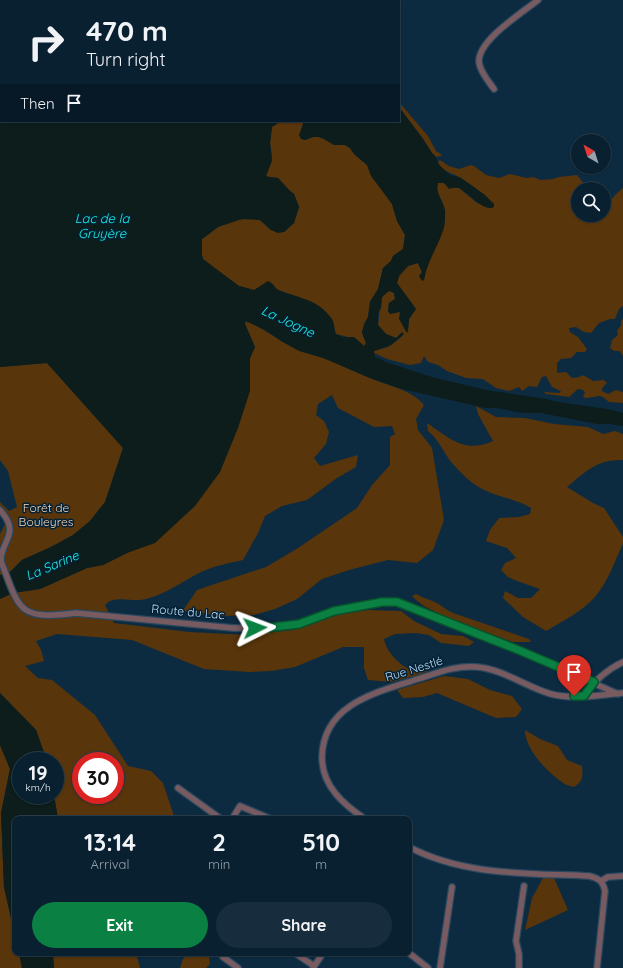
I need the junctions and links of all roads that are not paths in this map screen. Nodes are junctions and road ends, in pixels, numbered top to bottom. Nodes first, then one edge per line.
1 (538, 0) edge
2 (494, 90) dead end
3 (0, 510) edge
4 (623, 662) edge
5 (594, 682) junction
6 (621, 694) edge
7 (584, 696) junction
8 (178, 788) dead end
9 (217, 816) edge
10 (234, 816) edge
11 (264, 816) edge
12 (361, 816) edge
13 (412, 848) edge
14 (623, 876) edge
15 (601, 881) junction
16 (524, 886) dead end
17 (452, 887) dead end
18 (412, 955) edge
19 (299, 956) edge
20 (321, 956) edge
21 (224, 958) dead end
22 (313, 967) edge
23 (238, 968) edge
24 (428, 968) edge
25 (440, 968) edge
26 (519, 968) edge
27 (597, 968) edge

1 - 2 street
3 - 5 street, Route du Lac
4 - 5 street
5 - 6 street, Route du Lac
5 - 7 street
6 - 7 street, Rue Nestlé
7 - 12 street, Rue Nestlé
8 - 9 street
10 - 11 street
13 - 15 street
14 - 15 street
15 - 27 street
16 - 26 street
17 - 25 street
18 - 24 street
19 - 22 street
20 - 22 street
21 - 23 street

